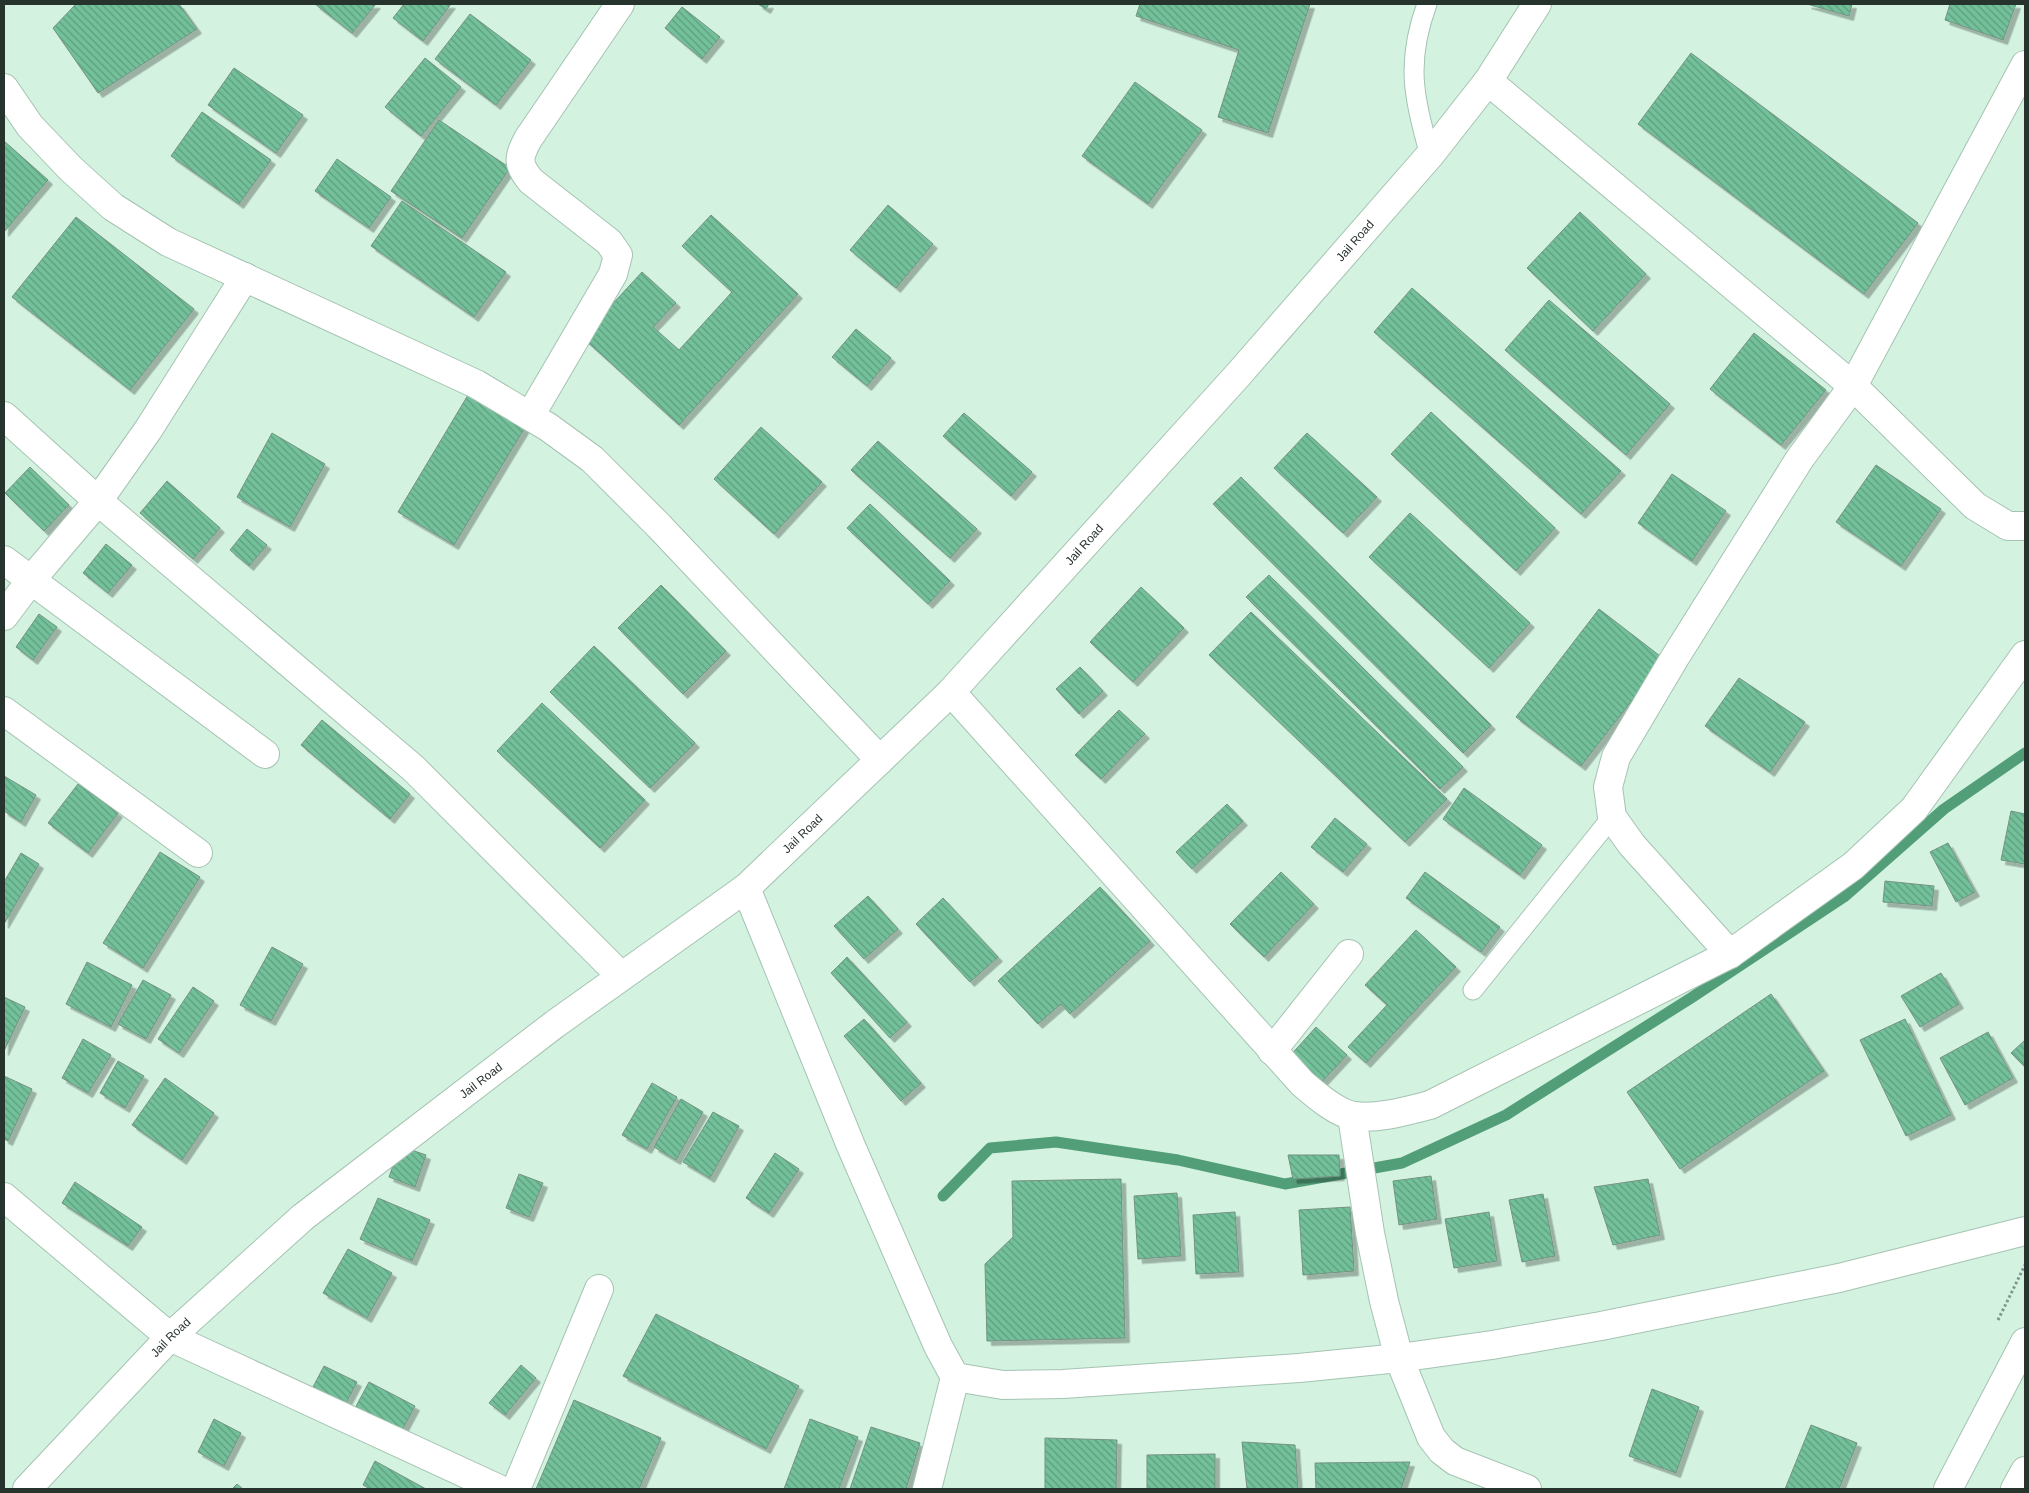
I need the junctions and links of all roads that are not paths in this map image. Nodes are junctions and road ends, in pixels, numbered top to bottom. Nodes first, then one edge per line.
1 (620, 4) edge
2 (1427, 4) edge
3 (1537, 4) edge
4 (2025, 65) edge
5 (1488, 81) junction
6 (4, 88) edge
7 (1430, 154) junction
8 (245, 277) junction
9 (1853, 386) junction
10 (4, 416) edge
11 (530, 416) junction
12 (98, 501) junction
13 (2025, 526) edge
14 (4, 560) edge
15 (31, 580) junction
16 (4, 616) edge
17 (2025, 655) edge
18 (951, 692) junction
19 (4, 711) edge
20 (265, 754) dead end
21 (880, 760) junction
22 (1612, 817) junction
23 (198, 853) dead end
24 (746, 888) junction
25 (1349, 954) dead end
26 (1730, 954) junction
27 (620, 976) junction
28 (1473, 990) dead end
29 (1272, 1051) junction
30 (1352, 1116) junction
31 (4, 1196) edge
32 (2025, 1231) edge
33 (599, 1289) dead end
34 (170, 1337) junction
35 (2025, 1342) edge
36 (1399, 1358) junction
37 (955, 1377) junction
38 (2025, 1471) edge
39 (27, 1489) edge
40 (499, 1489) edge
41 (516, 1489) edge
42 (927, 1489) edge
43 (1527, 1489) edge
44 (1948, 1489) edge
45 (2015, 1489) edge

1 - 11 street
2 - 7 lane
3 - 5 street, Jail Road
4 - 9 street
5 - 7 street, Jail Road
5 - 9 street
6 - 8 street
7 - 18 street, Jail Road
8 - 11 street
8 - 12 street
9 - 13 street
9 - 22 street
10 - 12 street
11 - 21 street
12 - 15 street
12 - 27 street
14 - 15 street
15 - 16 street
15 - 20 street
17 - 26 street
18 - 21 street, Jail Road
18 - 29 street
19 - 23 street
21 - 24 street, Jail Road
22 - 26 street
22 - 28 lane
24 - 27 street, Jail Road
24 - 37 street
25 - 29 street
26 - 30 street
27 - 34 street, Jail Road
29 - 30 street
30 - 36 street
31 - 34 street
32 - 36 street
33 - 41 street
34 - 39 street, Jail Road
34 - 40 street
35 - 44 street
36 - 37 street
36 - 43 street
37 - 42 street
38 - 45 street

